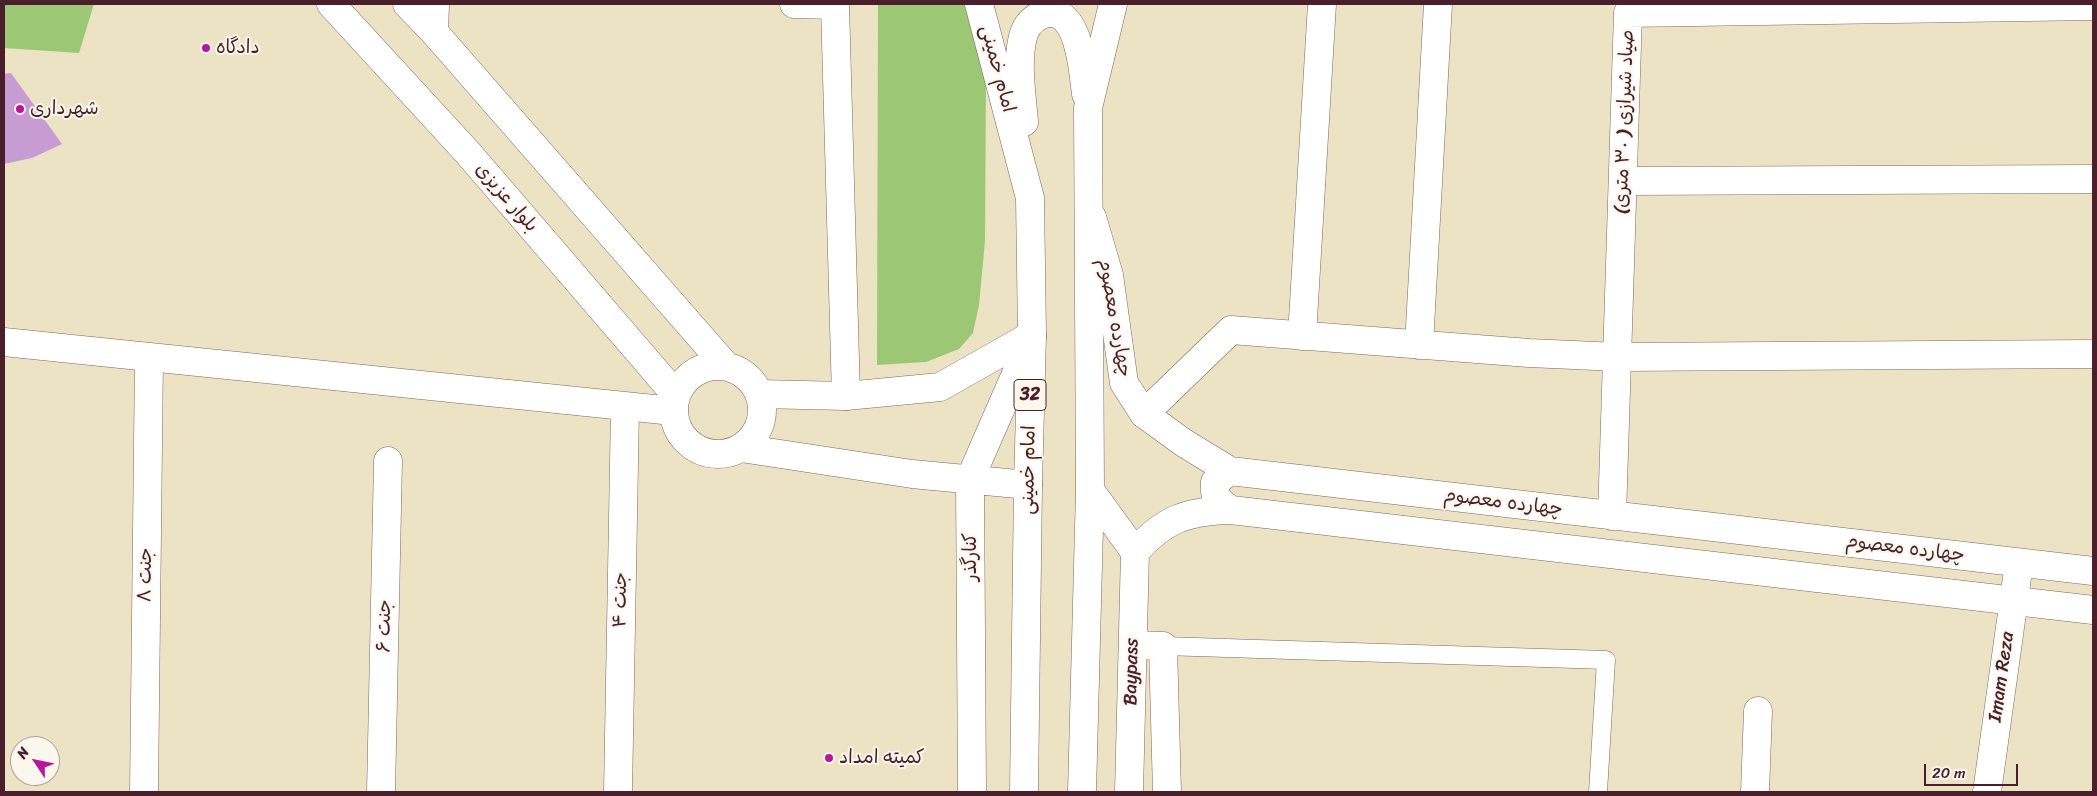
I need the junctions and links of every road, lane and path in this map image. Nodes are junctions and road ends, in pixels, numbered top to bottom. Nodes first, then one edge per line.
1 (331, 4) edge
2 (407, 4) edge
3 (435, 4) edge
4 (794, 4) edge
5 (835, 4) edge
6 (979, 4) edge
7 (1113, 4) edge
8 (1322, 4) edge
9 (1438, 4) edge
10 (2093, 6) edge
11 (1628, 8) edge
12 (434, 32) junction
13 (1088, 108) junction
14 (2093, 179) edge
15 (1624, 181) junction
16 (1030, 198) junction
17 (1089, 207) junction
18 (1032, 335) junction
19 (1302, 336) junction
20 (4, 342) edge
21 (1419, 345) junction
22 (2093, 354) edge
23 (1618, 357) junction
24 (149, 358) junction
25 (726, 366) junction
26 (759, 394) junction
27 (846, 396) junction
28 (674, 403) junction
29 (625, 408) junction
30 (1144, 414) junction
31 (741, 448) junction
32 (388, 461) dead end
33 (1230, 471) junction
34 (970, 479) junction
35 (1028, 485) junction
36 (1090, 490) junction
37 (1231, 510) junction
38 (1612, 516) junction
39 (1135, 552) junction
40 (2019, 563) junction
41 (2093, 571) edge
42 (2012, 601) junction
43 (2093, 610) edge
44 (1132, 645) junction
45 (1163, 646) junction
46 (1758, 711) dead end
47 (144, 792) edge
48 (381, 792) edge
49 (618, 792) edge
50 (972, 792) edge
51 (1024, 792) edge
52 (1082, 792) edge
53 (1129, 792) edge
54 (1167, 792) edge
55 (1598, 792) edge
56 (1755, 792) edge
57 (1987, 792) edge

1 - 28 main road, بلوار عزیزی
2 - 12 main road
3 - 12 main road
4 - 5 main road
5 - 27 main road
6 - 16 main road, امام خمینی / 32
7 - 13 main road
8 - 19 main road
9 - 21 main road
10 - 11 main road, صیاد شیرازی ( ۳۰ متری)
11 - 15 main road, صیاد شیرازی ( ۳۰ متری)
12 - 25 main road
13 - 16 main road
13 - 17 main road
14 - 15 main road
15 - 23 main road, صیاد شیرازی ( ۳۰ متری)
16 - 18 main road, امام خمینی / 32
17 - 30 main road, چهارده معصوم
17 - 36 main road
18 - 27 main road
18 - 34 main road, کنارگذر
18 - 35 main road, امام خمینی / 32
19 - 21 main road
19 - 30 main road
20 - 24 main road
21 - 23 main road
22 - 23 main road
23 - 38 main road, صیاد شیرازی ( ۳۰ متری)
24 - 29 main road
24 - 47 main road, جنت ۸
25 - 26 main road
25 - 28 main road
26 - 27 main road
26 - 31 main road
28 - 29 main road
28 - 31 main road
29 - 49 main road, جنت ۴
30 - 33 main road, چهارده معصوم
31 - 34 main road
32 - 48 main road, جنت ۶
33 - 37 main road
33 - 38 main road, چهارده معصوم
34 - 35 main road
34 - 50 main road, کنارگذر
35 - 51 main road, امام خمینی / 32
36 - 39 main road
36 - 52 main road
37 - 39 main road, چهارده معصوم
37 - 42 main road, چهارده معصوم
38 - 40 main road, چهارده معصوم
39 - 44 main road, Baypass
40 - 41 main road, چهارده معصوم
40 - 42 main road, Imam Reza
42 - 43 main road, چهارده معصوم
42 - 57 main road, Imam Reza
44 - 45 main road
44 - 53 main road, Baypass
45 - 54 main road
45 - 55 lane
46 - 56 main road

